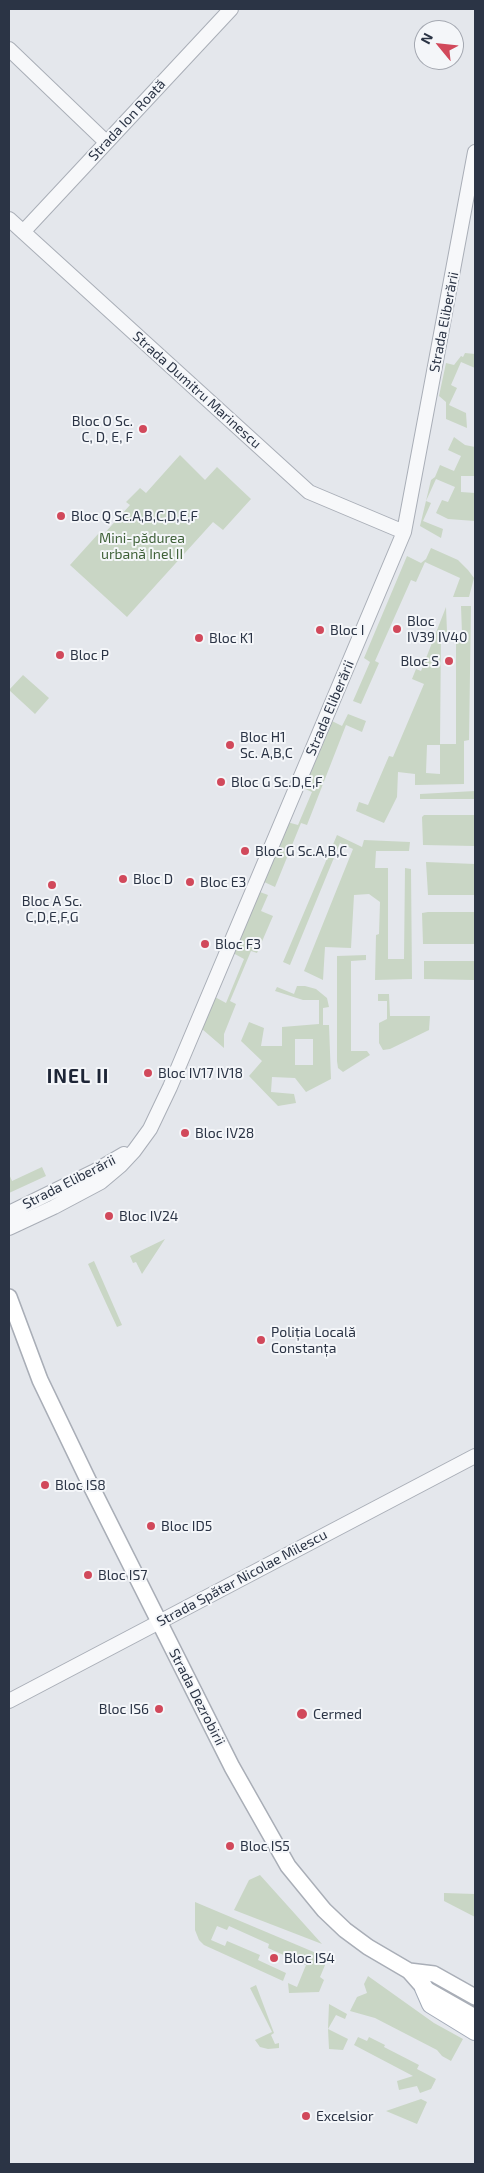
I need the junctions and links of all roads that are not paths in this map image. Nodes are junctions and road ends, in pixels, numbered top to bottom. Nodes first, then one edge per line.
1 (231, 9) edge
2 (9, 49) edge
3 (106, 142) junction
4 (475, 152) edge
5 (9, 219) edge
6 (23, 232) junction
7 (404, 532) junction
8 (150, 1129) junction
9 (9, 1213) edge
10 (9, 1228) edge
11 (9, 1297) edge
12 (9, 1324) edge
13 (40, 1380) junction
14 (475, 1456) edge
15 (158, 1622) junction
16 (9, 1701) edge
17 (409, 1971) junction
18 (424, 1988) junction
19 (475, 1997) edge
20 (475, 2017) edge
21 (475, 2031) edge

1 - 3 street, Strada Ion Roată
2 - 3 street
3 - 6 street, Strada Ion Roată
4 - 7 street, Strada Eliberării
5 - 6 street, Strada Dumitru Marinescu
6 - 7 street, Strada Dumitru Marinescu
7 - 8 street, Strada Eliberării
8 - 9 street, Strada Eliberării
8 - 10 street, Strada Eliberării
11 - 13 main road, Strada Dezrobirii
12 - 13 main road, Strada Dezrobirii
13 - 15 main road, Strada Dezrobirii
14 - 15 street, Strada Spătar Nicolae Milescu
15 - 16 street, Strada Spătar Nicolae Milescu
15 - 17 main road, Strada Dezrobirii
17 - 18 main road, Strada Dezrobirii
17 - 19 main road, Strada Dezrobirii
18 - 20 main road, Strada Dezrobirii
18 - 21 main road

